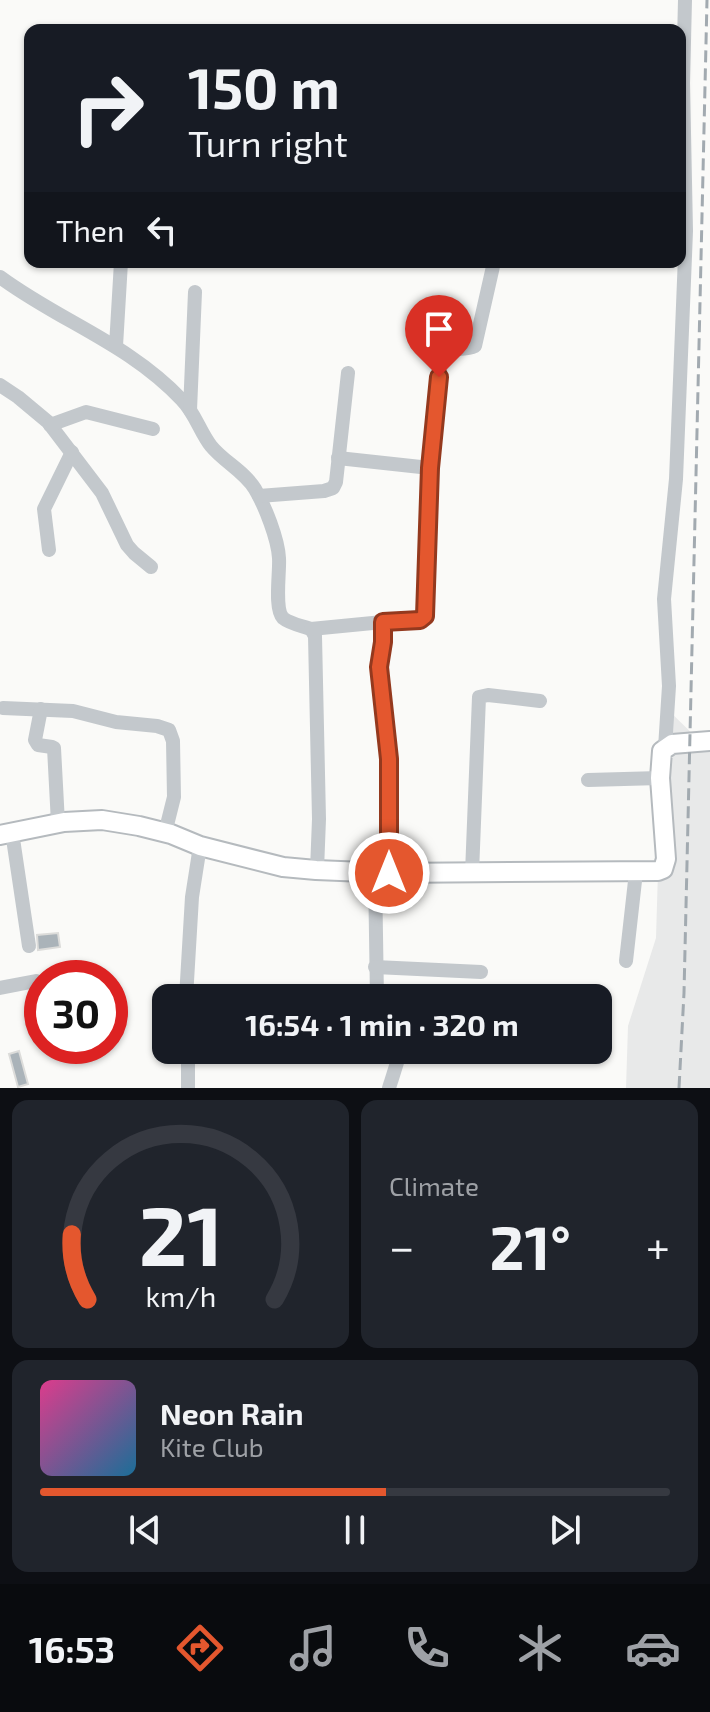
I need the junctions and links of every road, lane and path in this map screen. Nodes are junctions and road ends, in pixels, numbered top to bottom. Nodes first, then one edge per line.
1 (685, 0) edge
2 (684, 24) edge
3 (121, 268) edge
4 (493, 268) edge
5 (685, 268) edge
6 (0, 277) edge
7 (195, 292) dead end
8 (116, 346) junction
9 (348, 373) dead end
10 (0, 385) edge
11 (190, 410) junction
12 (50, 425) junction
13 (153, 429) dead end
14 (72, 452) junction
15 (338, 458) junction
16 (430, 468) junction
17 (259, 496) junction
18 (49, 550) dead end
19 (151, 567) dead end
20 (383, 622) junction
21 (311, 629) junction
22 (540, 701) dead end
23 (3, 708) dead end
24 (41, 709) junction
25 (710, 741) edge
26 (665, 748) junction
27 (660, 778) junction
28 (588, 780) dead end
29 (58, 823) junction
30 (6, 833) edge
31 (165, 833) junction
32 (200, 846) junction
33 (317, 870) junction
34 (636, 872) junction
35 (382, 873) junction
36 (472, 873) junction
37 (29, 946) dead end
38 (626, 961) dead end
39 (375, 967) junction
40 (481, 972) dead end
41 (24, 983) edge
42 (187, 984) edge
43 (376, 984) edge
44 (0, 988) edge
45 (188, 1064) edge
46 (397, 1064) edge
47 (188, 1088) edge
48 (389, 1088) edge

1 - 2 street
3 - 8 street
4 - 16 street
5 - 26 street
6 - 8 street
7 - 11 street
8 - 11 street
9 - 15 street
10 - 12 street
11 - 17 street
12 - 13 street
12 - 14 street
14 - 18 street
14 - 19 street
15 - 16 street
15 - 17 street
16 - 20 street
17 - 21 street
20 - 21 street
20 - 35 street
21 - 33 street
22 - 36 street
23 - 24 street
24 - 29 street
24 - 31 street
25 - 26 main road
26 - 27 main road
27 - 28 street
27 - 34 main road
29 - 30 main road
29 - 31 main road
30 - 37 street
31 - 32 main road
32 - 33 main road
32 - 42 street
33 - 35 main road
34 - 36 main road
34 - 38 street
35 - 36 main road
35 - 39 street
39 - 40 street
39 - 43 street
41 - 44 street
45 - 47 street
46 - 48 street

